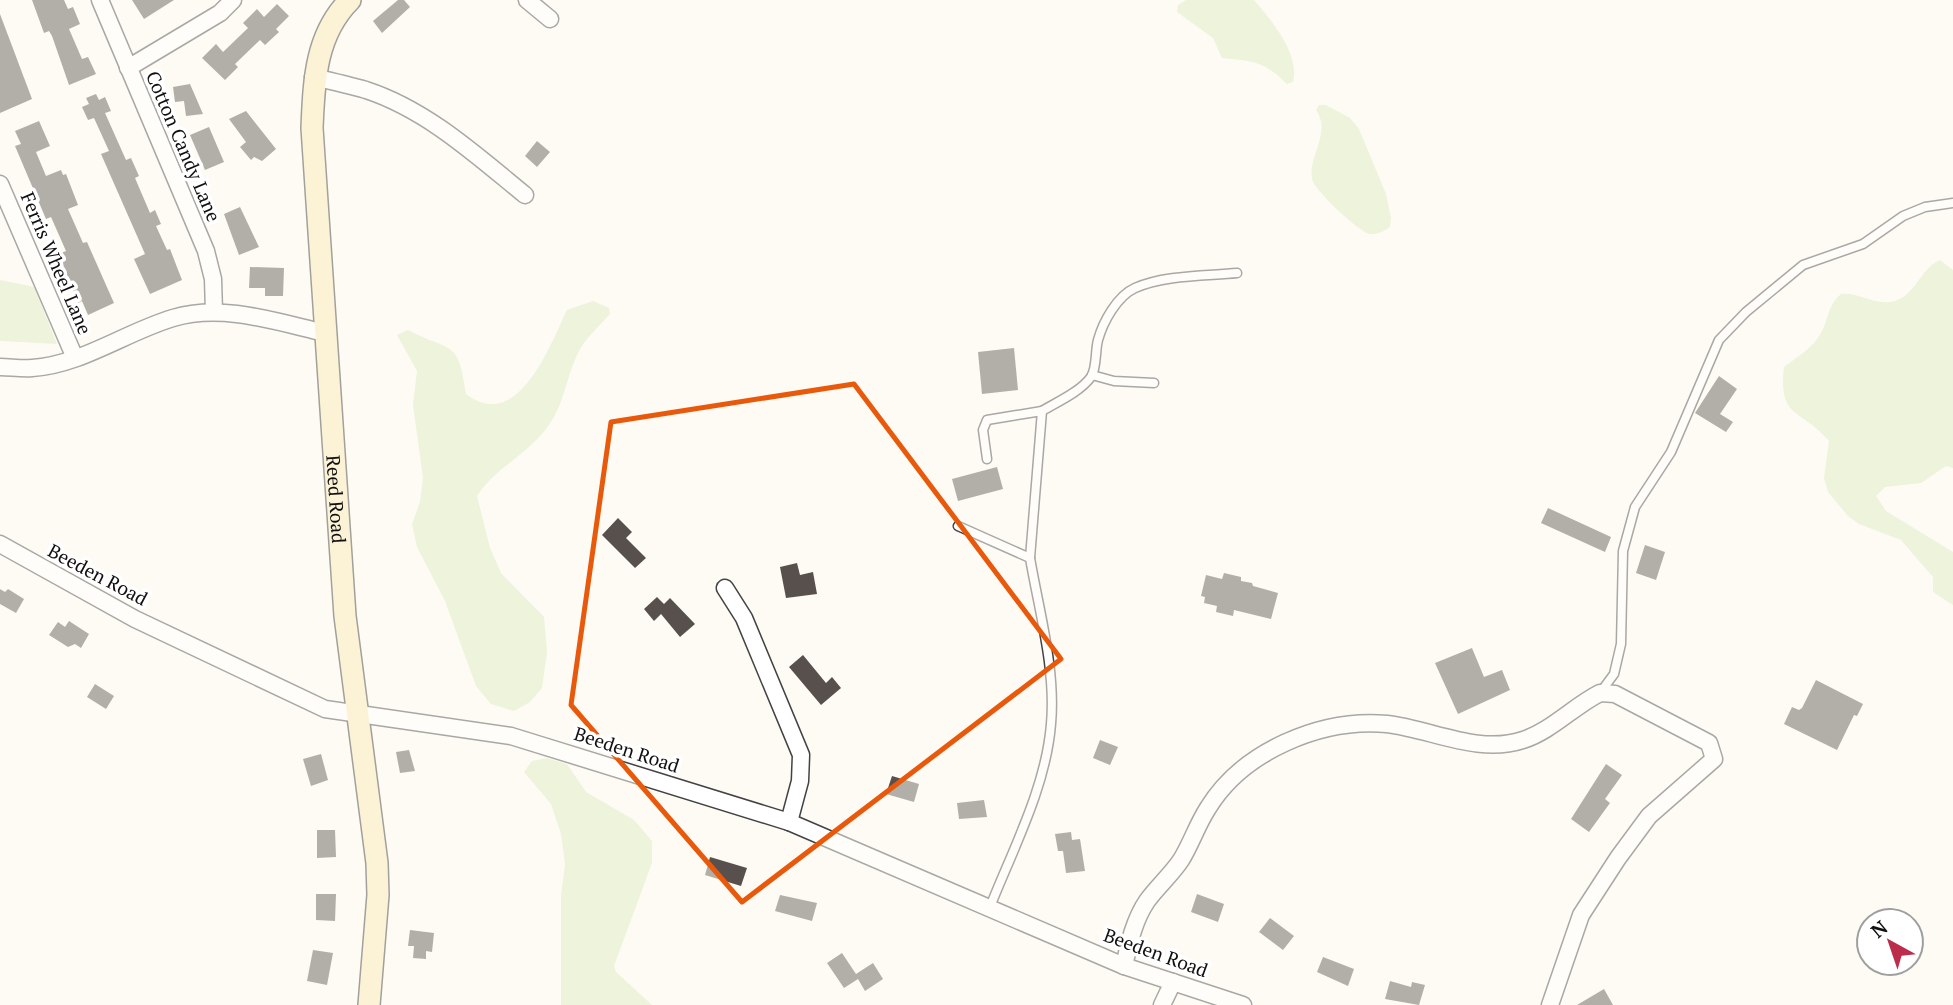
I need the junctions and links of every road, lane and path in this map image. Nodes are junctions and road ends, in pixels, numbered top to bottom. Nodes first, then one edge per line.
1 (100, 0) edge
2 (233, 0) edge
3 (349, 0) edge
4 (527, 0) edge
5 (550, 19) dead end
6 (128, 68) junction
7 (313, 77) junction
8 (0, 184) edge
9 (525, 195) dead end
10 (1953, 203) edge
11 (1237, 273) dead end
12 (214, 312) junction
13 (325, 332) junction
14 (75, 358) junction
15 (0, 367) edge
16 (1092, 375) junction
17 (1154, 383) dead end
18 (1042, 411) junction
19 (987, 459) dead end
20 (958, 526) dead end
21 (0, 544) edge
22 (1030, 558) junction
23 (725, 588) dead end
24 (1600, 693) junction
25 (359, 715) junction
26 (789, 822) junction
27 (990, 907) junction
28 (1124, 966) junction
29 (1172, 982) junction
30 (369, 1005) edge
31 (1162, 1005) edge
32 (1243, 1005) edge
33 (1550, 1005) edge

1 - 6 street, Cotton Candy Lane
2 - 6 street
3 - 7 street, Reed Road
4 - 5 street
6 - 12 street, Cotton Candy Lane
7 - 9 street
7 - 13 street, Reed Road
8 - 14 street, Ferris Wheel Lane
10 - 24 lane
11 - 16 lane
12 - 13 street
12 - 14 street
13 - 25 street, Reed Road
14 - 15 street
16 - 17 lane
16 - 18 lane
18 - 19 lane
18 - 22 lane
20 - 22 lane
21 - 25 street, Beeden Road
22 - 27 lane
23 - 26 street
24 - 28 street
24 - 33 street
25 - 26 street, Beeden Road
25 - 30 street, Reed Road
26 - 27 street, Beeden Road
27 - 28 street, Beeden Road
28 - 29 street, Beeden Road
29 - 31 street
29 - 32 street, Beeden Road

